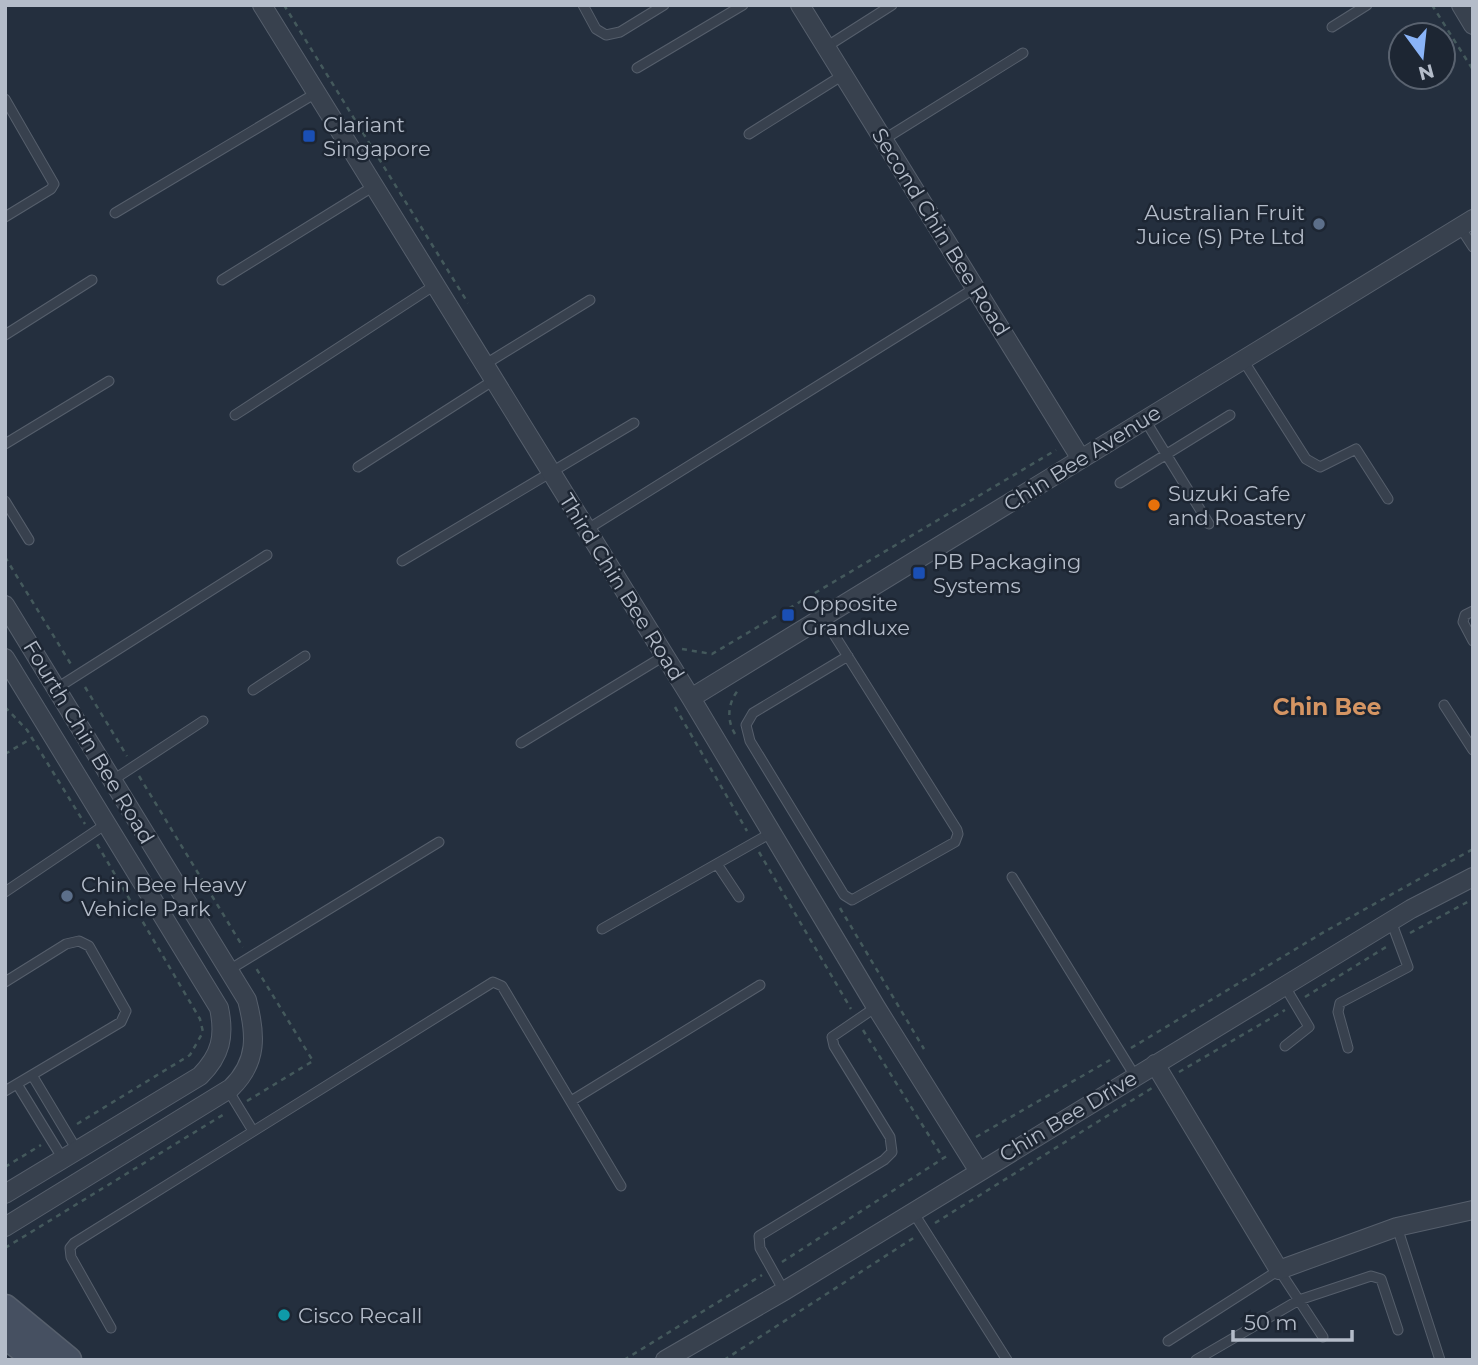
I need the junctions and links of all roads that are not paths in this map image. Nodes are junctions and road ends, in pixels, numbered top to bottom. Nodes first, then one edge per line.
1 (262, 5) edge
2 (583, 5) edge
3 (664, 5) edge
4 (743, 5) edge
5 (800, 5) edge
6 (892, 5) edge
7 (1367, 5) edge
8 (1461, 5) edge
9 (1473, 25) edge
10 (1332, 27) dead end
11 (826, 47) junction
12 (1023, 53) dead end
13 (637, 68) dead end
14 (843, 75) junction
15 (316, 93) junction
16 (5, 99) edge
17 (748, 134) dead end
18 (883, 139) junction
19 (374, 186) junction
20 (115, 213) dead end
21 (5, 217) edge
22 (1466, 223) edge
23 (1473, 247) edge
24 (92, 280) dead end
25 (222, 280) dead end
26 (435, 285) junction
27 (975, 288) junction
28 (590, 300) dead end
29 (5, 335) edge
30 (1243, 360) junction
31 (489, 372) junction
32 (109, 381) dead end
33 (235, 415) dead end
34 (1230, 415) dead end
35 (1145, 420) junction
36 (634, 423) dead end
37 (5, 444) edge
38 (1166, 454) junction
39 (1082, 459) junction
40 (358, 467) dead end
41 (551, 472) junction
42 (1120, 483) dead end
43 (1388, 499) dead end
44 (5, 501) edge
45 (1209, 524) dead end
46 (586, 530) junction
47 (29, 540) dead end
48 (267, 555) dead end
49 (402, 561) dead end
50 (5, 606) edge
51 (1473, 611) edge
52 (823, 617) junction
53 (1473, 641) edge
54 (669, 654) junction
55 (305, 656) dead end
56 (848, 656) junction
57 (5, 658) edge
58 (57, 688) junction
59 (253, 690) dead end
60 (691, 698) junction
61 (1444, 705) dead end
62 (203, 721) dead end
63 (521, 743) dead end
64 (1473, 750) edge
65 (113, 780) junction
66 (106, 824) junction
67 (771, 832) junction
68 (439, 842) dead end
69 (717, 864) junction
70 (1012, 877) dead end
71 (1473, 877) edge
72 (5, 892) edge
73 (739, 897) dead end
74 (1391, 921) junction
75 (602, 929) dead end
76 (229, 970) junction
77 (5, 982) edge
78 (760, 985) dead end
79 (1284, 985) junction
80 (876, 1007) junction
81 (1285, 1046) dead end
82 (1348, 1048) dead end
83 (1155, 1064) junction
84 (32, 1074) junction
85 (1135, 1076) junction
86 (17, 1084) junction
87 (228, 1090) junction
88 (5, 1091) edge
89 (570, 1101) junction
90 (253, 1131) junction
91 (70, 1154) junction
92 (978, 1170) junction
93 (621, 1186) dead end
94 (5, 1194) edge
95 (1473, 1210) edge
96 (913, 1212) junction
97 (5, 1227) edge
98 (1397, 1227) junction
99 (1279, 1270) junction
100 (784, 1291) junction
101 (1299, 1300) junction
102 (5, 1308) edge
103 (111, 1328) dead end
104 (1398, 1330) dead end
105 (5, 1335) edge
106 (1323, 1337) dead end
107 (1168, 1341) dead end
108 (38, 1360) edge
109 (68, 1360) edge
110 (665, 1360) edge
111 (1007, 1360) edge
112 (1196, 1360) edge
113 (1440, 1360) edge

1 - 15 street, Third Chin Bee Road
2 - 3 lane
4 - 13 lane
5 - 11 street, Second Chin Bee Road
6 - 11 lane
7 - 10 lane
8 - 9 street
11 - 14 street, Second Chin Bee Road
12 - 18 lane
14 - 17 lane
14 - 18 street, Second Chin Bee Road
15 - 19 street, Third Chin Bee Road
15 - 20 lane
16 - 21 lane
18 - 27 street, Second Chin Bee Road
19 - 25 lane
19 - 26 street, Third Chin Bee Road
22 - 23 lane
22 - 30 street, Chin Bee Avenue
24 - 29 lane
26 - 31 street, Third Chin Bee Road
26 - 33 lane
27 - 39 street, Second Chin Bee Road
27 - 46 lane
28 - 31 lane
30 - 35 street, Chin Bee Avenue
30 - 43 lane
31 - 40 lane
31 - 41 street, Third Chin Bee Road
32 - 37 lane
34 - 38 lane
35 - 38 lane
35 - 39 street, Chin Bee Avenue
36 - 41 lane
38 - 42 lane
38 - 45 lane
39 - 52 street, Chin Bee Avenue
41 - 46 street, Third Chin Bee Road
41 - 49 lane
44 - 47 lane
46 - 54 street, Third Chin Bee Road
48 - 58 lane
50 - 58 street, Fourth Chin Bee Road
51 - 53 lane
52 - 56 lane
52 - 60 street, Chin Bee Avenue
54 - 60 street, Third Chin Bee Road
54 - 63 lane
55 - 59 lane
56 - 56 lane
57 - 66 street, Fourth Chin Bee Road
58 - 65 street, Fourth Chin Bee Road
60 - 67 street, Third Chin Bee Road
61 - 64 lane
62 - 65 lane
65 - 76 street, Fourth Chin Bee Road
66 - 72 lane
66 - 91 street, Fourth Chin Bee Road
67 - 69 lane
67 - 80 street, Third Chin Bee Road
68 - 76 lane
69 - 73 lane
69 - 75 lane
70 - 85 lane
71 - 74 street, Chin Bee Drive
74 - 79 street, Chin Bee Drive
74 - 82 lane
76 - 87 street, Fourth Chin Bee Road
77 - 84 lane
78 - 89 lane
79 - 81 lane
79 - 83 street, Chin Bee Drive
80 - 92 street, Third Chin Bee Road
80 - 100 lane
83 - 85 street, Chin Bee Drive
83 - 99 street
84 - 86 lane
84 - 91 lane
85 - 92 street, Chin Bee Drive
86 - 88 lane
86 - 91 lane
87 - 90 lane
87 - 97 street, Fourth Chin Bee Road
89 - 90 lane
89 - 93 lane
90 - 103 lane
91 - 94 street, Fourth Chin Bee Road
92 - 96 street, Chin Bee Drive
95 - 98 street
96 - 100 street, Chin Bee Drive
96 - 111 lane
98 - 99 street
98 - 113 lane
99 - 101 lane
99 - 107 lane
100 - 110 street, Chin Bee Drive
101 - 104 lane
101 - 106 lane
101 - 112 lane
102 - 109 main road
105 - 108 main road

